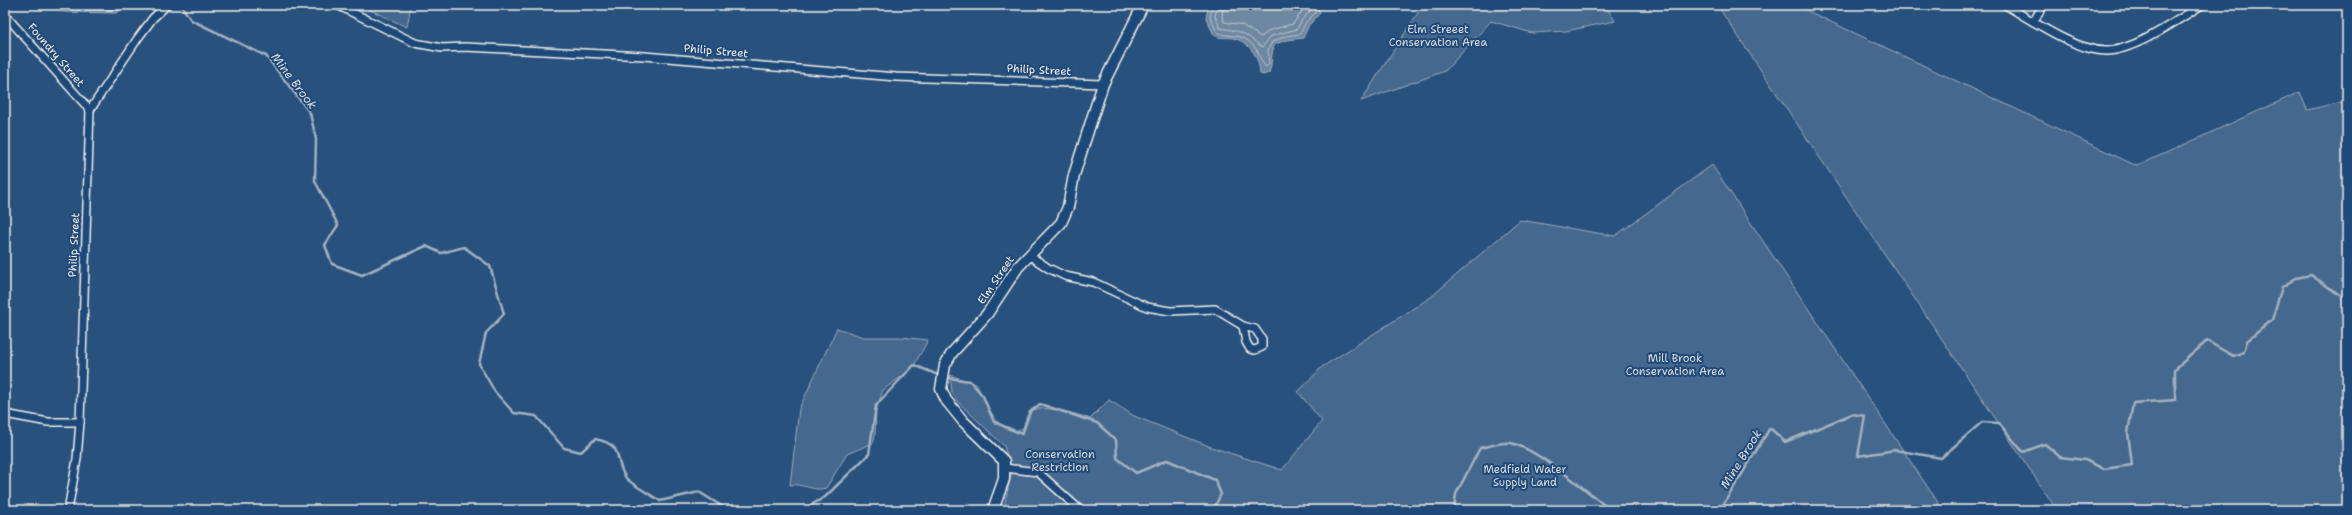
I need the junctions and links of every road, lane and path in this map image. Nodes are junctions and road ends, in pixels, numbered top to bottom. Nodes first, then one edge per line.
1 (167, 5) edge
2 (337, 5) edge
3 (1143, 5) edge
4 (2004, 5) edge
5 (2043, 5) edge
6 (2202, 5) edge
7 (5, 15) edge
8 (2034, 21) junction
9 (1103, 84) junction
10 (90, 110) junction
11 (1029, 254) junction
12 (1243, 326) dead end
13 (5, 414) edge
14 (80, 422) junction
15 (1005, 468) junction
16 (68, 510) edge
17 (993, 510) edge
18 (1080, 510) edge

1 - 10 street
2 - 9 street, Philip Street
3 - 9 street, Elm Street
4 - 8 street
5 - 8 street
6 - 8 street
7 - 10 street, Foundry Street
9 - 11 street, Elm Street
10 - 14 street, Philip Street
11 - 12 street
11 - 15 street, Elm Street
13 - 14 street
14 - 16 street, Philip Street
15 - 17 street
15 - 18 street

